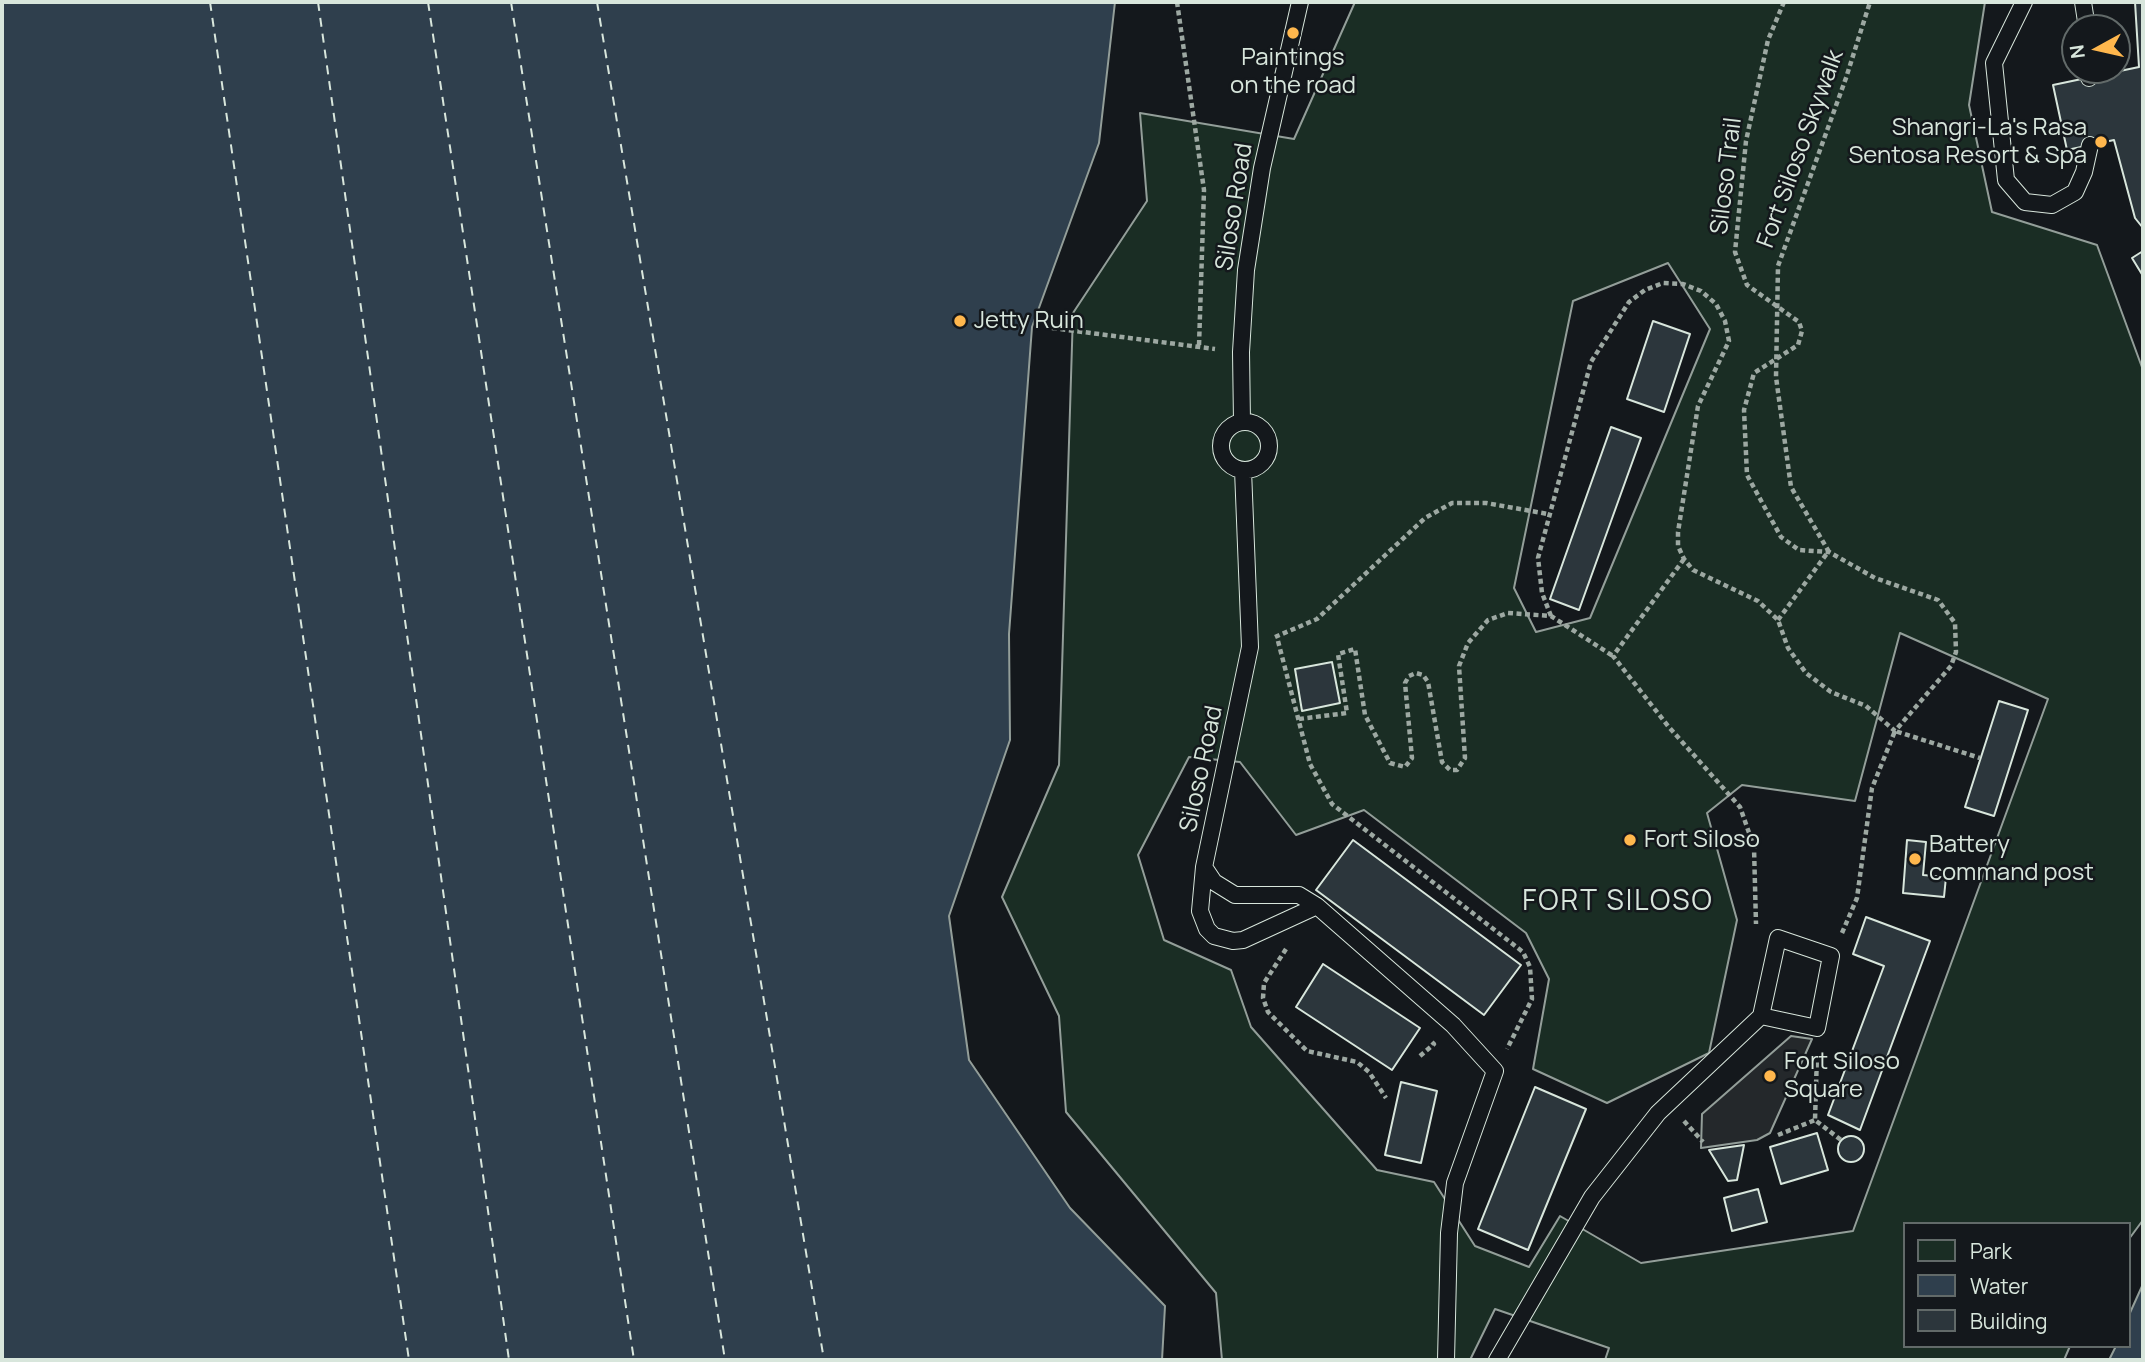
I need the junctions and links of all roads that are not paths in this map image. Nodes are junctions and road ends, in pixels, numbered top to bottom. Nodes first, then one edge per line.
1 (1300, 2) edge
2 (2024, 2) edge
3 (2090, 145) dead end
4 (1242, 422) junction
5 (1242, 470) junction
6 (1204, 867) junction
7 (1317, 906) junction
8 (1761, 1016) junction
9 (1446, 1360) edge
10 (1497, 1360) edge

1 - 4 lane, Siloso Road
2 - 3 lane
4 - 5 lane
4 - 5 lane
5 - 6 lane, Siloso Road
6 - 7 lane, Siloso Road
6 - 7 lane, Siloso Road
7 - 9 lane
8 - 8 lane
8 - 10 lane

